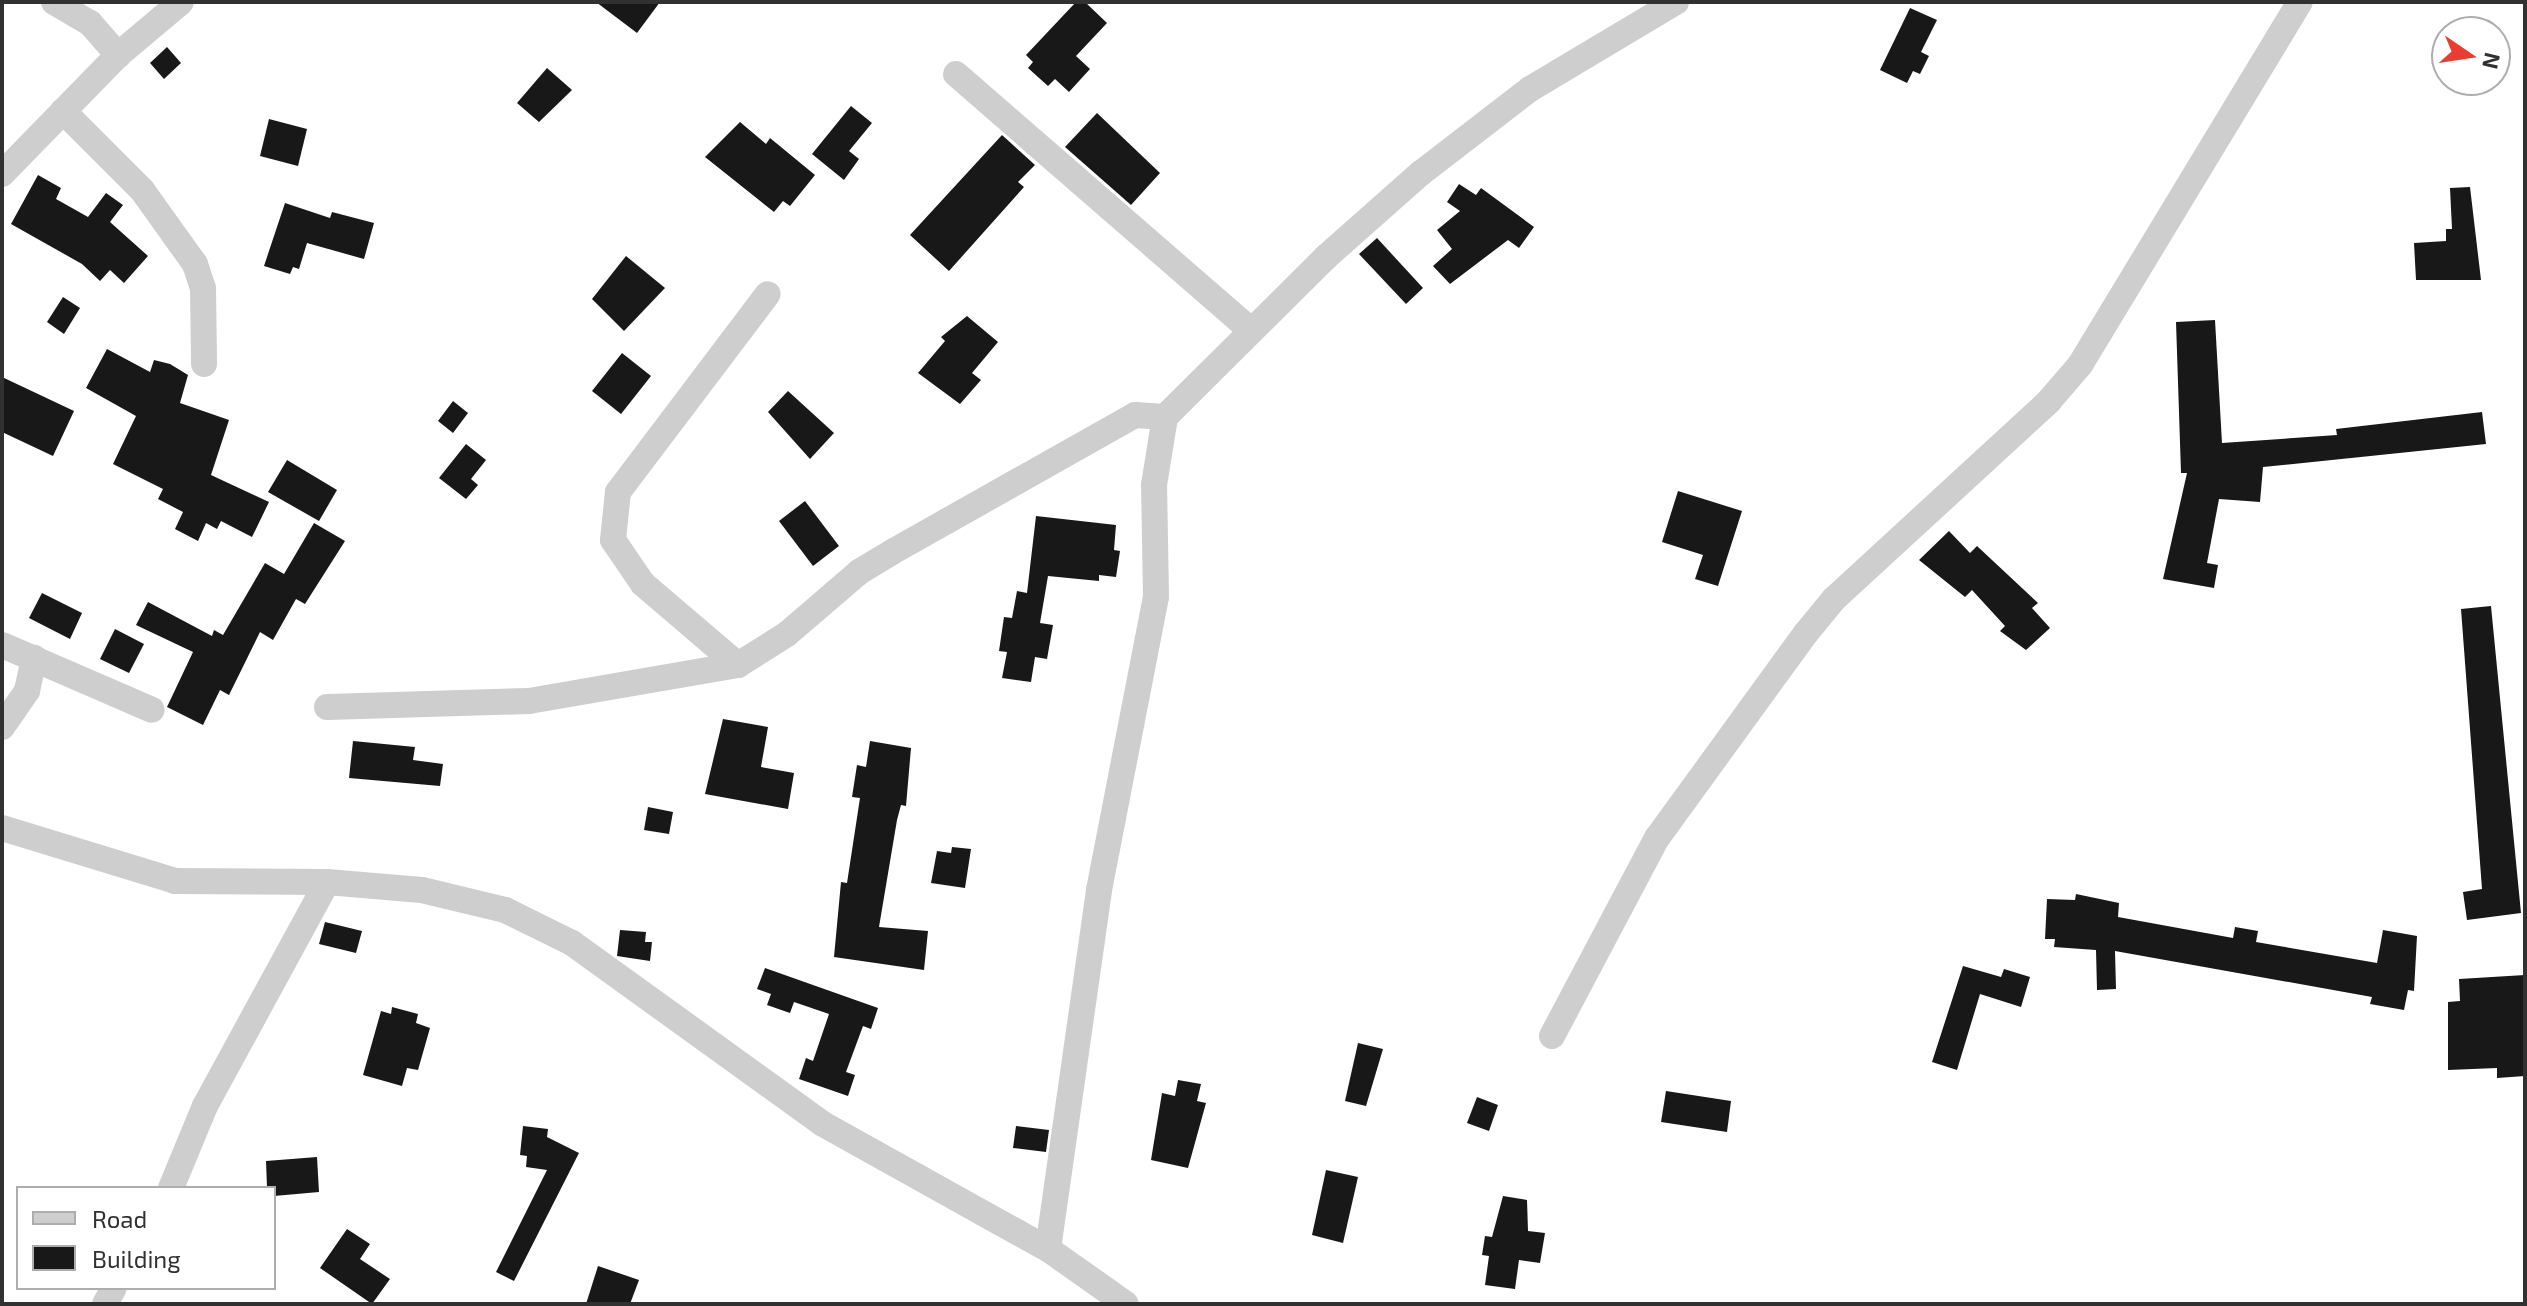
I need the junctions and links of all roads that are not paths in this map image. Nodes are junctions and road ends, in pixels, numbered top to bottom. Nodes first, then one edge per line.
1 (54, 2) edge
2 (181, 2) edge
3 (1676, 2) edge
4 (2300, 2) edge
5 (118, 55) junction
6 (956, 74) dead end
7 (63, 111) junction
8 (2, 174) edge
9 (768, 294) dead end
10 (1250, 330) junction
11 (204, 364) dead end
12 (1165, 417) junction
13 (2, 645) edge
14 (34, 658) junction
15 (738, 665) junction
16 (327, 707) dead end
17 (152, 710) dead end
18 (2, 727) edge
19 (2, 828) edge
20 (327, 882) junction
21 (1552, 1036) dead end
22 (172, 1186) edge
23 (1048, 1249) junction
24 (1126, 1304) edge

1 - 5 street
2 - 5 street
3 - 10 street
4 - 21 street
5 - 7 street
6 - 10 street
7 - 8 street
7 - 11 street
9 - 15 street
10 - 12 street
12 - 15 street
12 - 23 street
13 - 14 street
14 - 17 street
14 - 18 street
15 - 16 street
19 - 20 street
20 - 22 street
20 - 23 street
23 - 24 street

